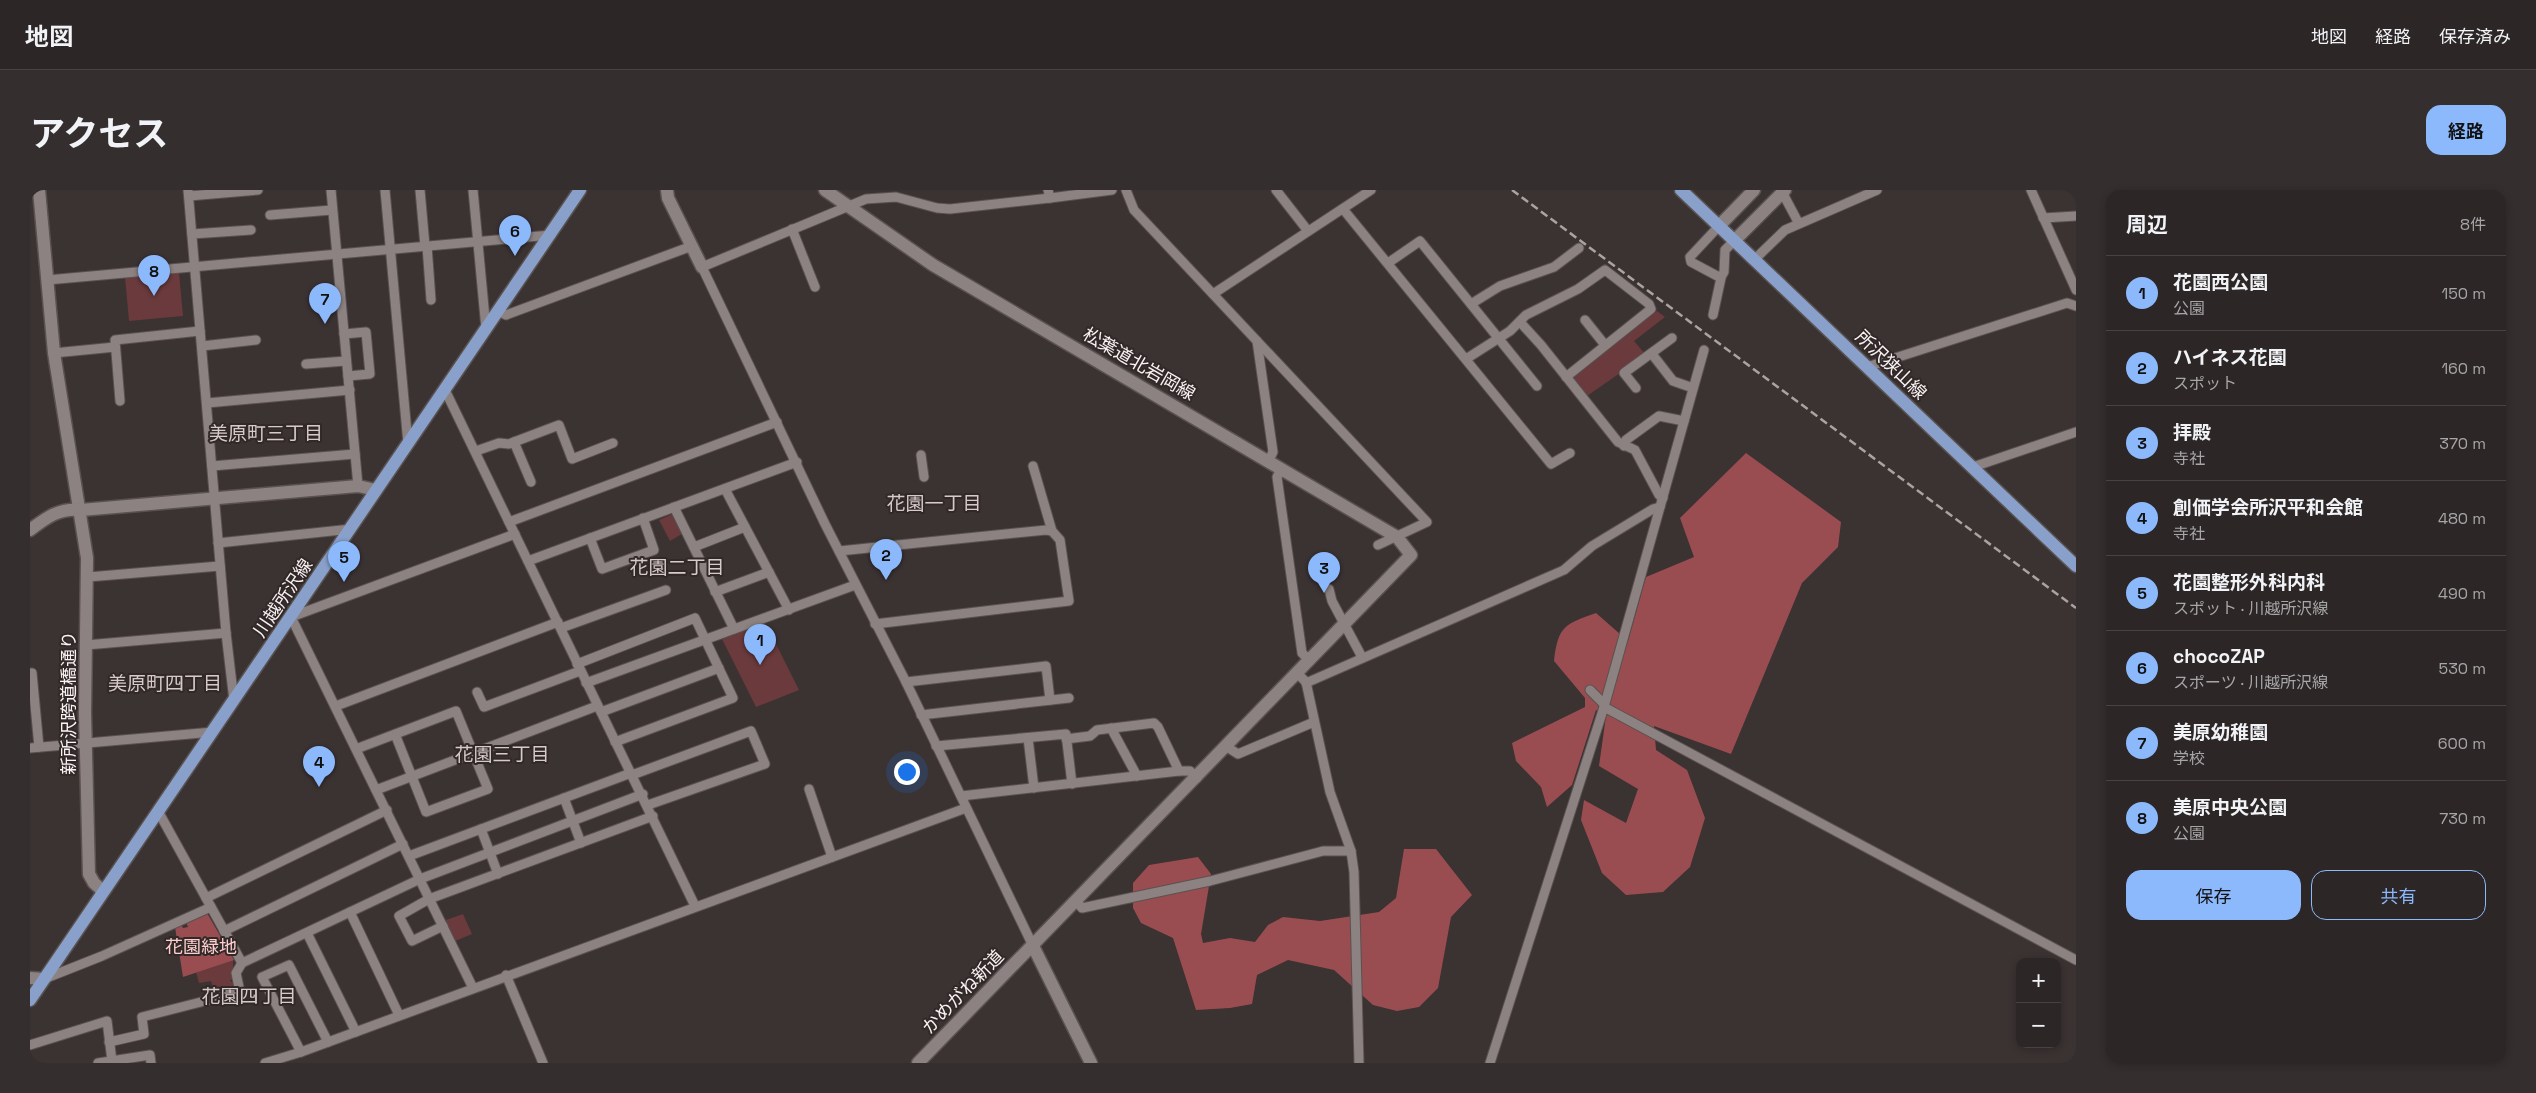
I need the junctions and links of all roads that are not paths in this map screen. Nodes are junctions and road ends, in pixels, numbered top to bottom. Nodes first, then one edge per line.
1 (39, 190) edge
2 (258, 190) edge
3 (331, 190) edge
4 (385, 190) edge
5 (420, 190) edge
6 (474, 190) edge
7 (580, 190) edge
8 (667, 190) edge
9 (825, 190) edge
10 (1112, 190) edge
11 (1126, 190) edge
12 (1276, 190) edge
13 (1371, 190) edge
14 (1681, 190) edge
15 (1754, 190) edge
16 (1877, 190) edge
17 (2031, 190) edge
18 (1783, 191) edge
19 (189, 193) edge
20 (1049, 194) edge
21 (906, 195) edge
22 (847, 206) junction
23 (1343, 208) junction
24 (332, 210) junction
25 (270, 215) dead end
26 (2076, 216) edge
27 (2044, 218) junction
28 (1798, 220) dead end
29 (1719, 226) junction
30 (792, 229) junction
31 (251, 230) dead end
32 (1308, 231) junction
33 (192, 234) junction
34 (551, 235) junction
35 (1735, 240) junction
36 (478, 242) junction
37 (426, 246) junction
38 (692, 246) junction
39 (1579, 248) dead end
40 (391, 249) junction
41 (336, 254) junction
42 (1755, 259) junction
43 (1388, 263) junction
44 (195, 267) junction
45 (702, 267) junction
46 (1721, 277) junction
47 (48, 280) junction
48 (815, 287) dead end
49 (2076, 290) edge
50 (1213, 294) junction
51 (432, 300) dead end
52 (1471, 304) junction
53 (2076, 306) edge
54 (499, 311) junction
55 (1713, 315) dead end
56 (1585, 320) dead end
57 (1520, 322) junction
58 (486, 331) junction
59 (200, 332) junction
60 (344, 334) junction
61 (1672, 338) dead end
62 (1498, 339) junction
63 (256, 340) dead end
64 (1257, 341) junction
65 (202, 346) junction
66 (1605, 346) junction
67 (115, 347) junction
68 (1704, 350) dead end
69 (54, 353) junction
70 (1652, 354) junction
71 (1466, 359) junction
72 (346, 361) junction
73 (306, 364) dead end
74 (1867, 367) junction
75 (348, 376) junction
76 (1566, 377) junction
77 (1537, 386) dead end
78 (1636, 388) dead end
79 (1693, 388) junction
80 (350, 390) junction
81 (445, 390) junction
82 (120, 400) dead end
83 (207, 403) junction
84 (1684, 421) junction
85 (777, 422) junction
86 (2076, 432) edge
87 (514, 442) junction
88 (613, 443) dead end
89 (408, 445) junction
90 (1624, 446) junction
91 (476, 452) junction
92 (1570, 453) dead end
93 (355, 454) junction
94 (921, 455) dead end
95 (1269, 460) junction
96 (797, 462) junction
97 (212, 466) junction
98 (1034, 466) dead end
99 (1972, 467) junction
100 (1282, 468) junction
101 (924, 477) dead end
102 (531, 482) dead end
103 (358, 486) junction
104 (725, 489) junction
105 (376, 490) junction
106 (215, 498) junction
107 (1663, 498) junction
108 (674, 507) junction
109 (1660, 507) junction
110 (81, 510) junction
111 (643, 518) junction
112 (510, 522) junction
113 (744, 526) junction
114 (352, 529) junction
115 (30, 530) edge
116 (1052, 531) junction
117 (515, 534) junction
118 (1397, 537) junction
119 (590, 538) junction
120 (218, 543) junction
121 (1378, 545) dead end
122 (694, 547) junction
123 (839, 551) junction
124 (1411, 555) joint
125 (528, 561) junction
126 (220, 566) junction
127 (2076, 566) edge
128 (769, 572) junction
129 (88, 577) junction
130 (855, 585) junction
131 (1329, 589) dead end
132 (666, 590) dead end
133 (715, 592) junction
134 (789, 610) junction
135 (291, 617) junction
136 (875, 624) junction
137 (1346, 624) junction
138 (559, 625) junction
139 (734, 629) junction
140 (226, 633) junction
141 (704, 639) junction
142 (86, 645) junction
143 (1362, 657) junction
144 (1310, 661) junction
145 (578, 667) junction
146 (719, 668) junction
147 (30, 674) edge
148 (1302, 678) junction
149 (906, 682) junction
150 (586, 683) junction
151 (1590, 690) dead end
152 (477, 692) dead end
153 (1070, 698) dead end
154 (1050, 700) junction
155 (234, 701) junction
156 (1604, 705) junction
157 (336, 706) junction
158 (599, 709) junction
159 (921, 715) junction
160 (1314, 722) junction
161 (1111, 728) junction
162 (207, 733) junction
163 (396, 734) junction
164 (1028, 738) junction
165 (1066, 739) junction
166 (615, 742) junction
167 (86, 743) junction
168 (936, 746) junction
169 (35, 747) edge
170 (1227, 747) junction
171 (356, 749) junction
172 (473, 753) junction
173 (1179, 771) junction
174 (632, 774) junction
175 (412, 776) junction
176 (1137, 776) junction
177 (1197, 778) junction
178 (1072, 784) junction
179 (1034, 788) junction
180 (809, 789) dead end
181 (376, 790) junction
182 (643, 794) junction
183 (961, 796) junction
184 (564, 798) junction
185 (648, 805) junction
186 (966, 808) junction
187 (387, 810) junction
188 (158, 811) junction
189 (653, 816) junction
190 (573, 821) junction
191 (481, 829) junction
192 (581, 842) junction
193 (403, 844) junction
194 (1351, 851) junction
195 (490, 852) junction
196 (409, 856) junction
197 (832, 856) junction
198 (498, 874) junction
199 (420, 880) junction
200 (103, 891) junction
201 (206, 898) junction
202 (429, 899) junction
203 (1076, 902) junction
204 (695, 906) junction
205 (211, 907) junction
206 (350, 912) junction
207 (443, 926) junction
208 (224, 931) junction
209 (307, 933) junction
210 (1033, 946) junction
211 (2076, 960) edge
212 (242, 963) junction
213 (506, 975) junction
214 (30, 978) edge
215 (44, 979) junction
216 (473, 988) junction
217 (30, 1000) edge
218 (399, 1016) junction
219 (356, 1032) junction
220 (109, 1042) junction
221 (328, 1042) junction
222 (30, 1046) edge
223 (301, 1052) junction
224 (112, 1061) junction
225 (98, 1063) edge
226 (151, 1063) edge
227 (265, 1063) edge
228 (543, 1063) edge
229 (918, 1063) edge
230 (1091, 1063) edge
231 (1359, 1063) edge
232 (1490, 1063) edge

1 - 47 street, 新所沢跨道橋通り
2 - 19 street
3 - 24 street
4 - 40 street
5 - 37 street
6 - 36 street
7 - 34 main road, 川越所沢線
8 - 38 street
9 - 22 street, 松葉道北岩岡線
10 - 20 street
11 - 50 street
12 - 32 street
13 - 23 street
14 - 29 main road, 所沢狭山線
15 - 29 street
16 - 42 street
17 - 27 street
18 - 28 street
18 - 35 street
19 - 33 street
20 - 21 street
21 - 22 street
22 - 30 street
22 - 95 street, 松葉道北岩岡線
23 - 32 street
23 - 43 street
24 - 25 street
24 - 41 street
26 - 27 street
27 - 49 street
29 - 35 main road, 所沢狭山線
29 - 46 street
30 - 45 street
30 - 48 street
31 - 33 street
32 - 50 street
33 - 44 street
34 - 36 street
34 - 54 main road, 川越所沢線
35 - 42 main road, 所沢狭山線
35 - 46 street
36 - 37 street
36 - 58 street
37 - 40 street
37 - 51 street
38 - 45 street
38 - 54 street
39 - 52 street
40 - 41 street
40 - 89 street
41 - 44 street
41 - 60 street
42 - 74 main road, 所沢狭山線
43 - 52 street
43 - 71 street
44 - 47 street
44 - 59 street
45 - 85 street
46 - 55 street
47 - 69 street, 新所沢跨道橋通り
50 - 64 street
52 - 62 street
53 - 74 street
54 - 58 main road, 川越所沢線
56 - 66 street
57 - 62 street
57 - 66 street
57 - 76 street
58 - 81 main road, 川越所沢線
59 - 65 street
59 - 67 street
60 - 72 street
60 - 75 street
61 - 70 street
62 - 71 street
62 - 77 street
63 - 65 street
64 - 95 street
64 - 118 street
65 - 83 street
66 - 76 street
67 - 69 street
67 - 82 street
68 - 79 street
69 - 110 street, 新所沢跨道橋通り
70 - 78 street
70 - 79 street
71 - 92 street
72 - 73 street
72 - 75 street
74 - 99 main road, 所沢狭山線
75 - 80 street
76 - 90 street
79 - 84 street
80 - 83 street
80 - 93 street
81 - 89 main road, 川越所沢線
81 - 91 street
83 - 97 street
84 - 90 street
84 - 107 street
85 - 96 street
85 - 112 street
86 - 99 street
87 - 88 street
87 - 91 street
87 - 102 street
89 - 105 main road, 川越所沢線
90 - 107 street
91 - 112 street
93 - 97 street
93 - 103 street
94 - 101 street
95 - 100 street, 松葉道北岩岡線
96 - 104 street
96 - 123 street
97 - 106 street
98 - 116 street
99 - 127 main road, 所沢狭山線
100 - 118 street, 松葉道北岩岡線
100 - 144 street
103 - 105 street
103 - 106 street
104 - 108 street
104 - 113 street
105 - 114 main road, 川越所沢線
106 - 110 street
106 - 120 street
107 - 109 street
108 - 111 street
108 - 122 street
109 - 143 street
109 - 156 street
110 - 115 street
110 - 129 street, 新所沢跨道橋通り
111 - 119 street
111 - 119 street
112 - 117 street
113 - 122 street
113 - 128 street
114 - 120 street
114 - 135 main road, 川越所沢線
116 - 123 street
116 - 136 street
117 - 125 street
117 - 135 street
118 - 121 street
118 - 124 street, 松葉道北岩岡線
119 - 125 street
120 - 126 street
122 - 133 street
123 - 130 street
124 - 137 street, かめがね新道
125 - 138 street
126 - 129 street
126 - 140 street
128 - 133 street
128 - 134 street
129 - 142 street, 新所沢跨道橋通り
130 - 134 street
130 - 136 street
131 - 137 street
132 - 138 street
133 - 139 street
134 - 139 street
135 - 155 main road, 川越所沢線
135 - 157 street
136 - 149 street
137 - 143 street
137 - 144 street, かめがね新道
138 - 145 street
138 - 157 street
139 - 141 street
140 - 142 street
140 - 155 street
141 - 145 street
141 - 146 street
141 - 150 street
142 - 167 street, 新所沢跨道橋通り
143 - 148 street
144 - 148 street, かめがね新道
145 - 150 street
145 - 152 street
146 - 158 street
146 - 166 street
147 - 169 street
148 - 160 street
148 - 170 street, かめがね新道
149 - 154 street
149 - 159 street
150 - 158 street
151 - 156 street
153 - 154 street
154 - 159 street
155 - 162 main road, 川越所沢線
156 - 211 street
156 - 232 street
157 - 171 street
158 - 166 street
158 - 172 street
159 - 168 street
160 - 170 street
160 - 194 street
161 - 165 street
161 - 173 street
161 - 176 street
162 - 167 street
162 - 188 main road, 川越所沢線
163 - 171 street
163 - 172 street
163 - 175 street
164 - 165 street
164 - 168 street
164 - 179 street
165 - 178 street
166 - 174 street
167 - 169 street
167 - 200 street, 新所沢跨道橋通り
168 - 183 street
170 - 177 street, かめがね新道
171 - 181 street
172 - 175 street
172 - 175 street
173 - 176 street
173 - 177 street
174 - 182 street
174 - 184 street
174 - 185 street
175 - 181 street
176 - 178 street
177 - 203 street, かめがね新道
178 - 179 street
179 - 183 street
180 - 197 street
181 - 187 street
182 - 185 street
182 - 190 street
183 - 186 street
184 - 190 street
184 - 191 street
185 - 189 street
186 - 197 street
186 - 210 street
187 - 193 street
187 - 201 street
188 - 200 main road, 川越所沢線
188 - 201 street
189 - 192 street
189 - 204 street
190 - 192 street
190 - 195 street
191 - 195 street
191 - 196 street
192 - 198 street
193 - 196 street
193 - 208 street
194 - 203 street
194 - 231 street
195 - 198 street
195 - 199 street
196 - 199 street
197 - 204 street
198 - 202 street
199 - 202 street
199 - 206 street
200 - 215 main road, 川越所沢線
201 - 205 street
202 - 207 street
202 - 207 street
203 - 210 street, かめがね新道
204 - 213 street
205 - 208 street
205 - 215 street
206 - 209 street
206 - 218 street
207 - 216 street
208 - 212 street
209 - 212 street
209 - 219 street
210 - 229 street, かめがね新道
210 - 230 street
212 - 220 street
213 - 216 street
213 - 228 street
214 - 215 street
215 - 217 main road, 川越所沢線
216 - 218 street
218 - 219 street
219 - 221 street
220 - 222 street
220 - 224 street
221 - 223 street
221 - 223 street
223 - 227 street
224 - 225 street
224 - 226 street

